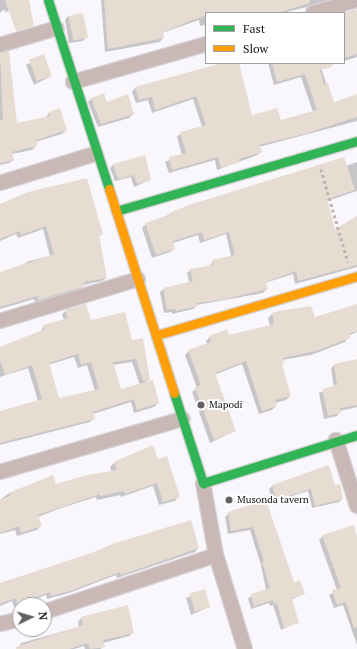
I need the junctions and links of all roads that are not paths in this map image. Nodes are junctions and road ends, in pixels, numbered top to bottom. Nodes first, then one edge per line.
1 (48, 0) edge
2 (357, 0) edge
3 (316, 12) edge
4 (56, 28) junction
5 (205, 44) edge
6 (0, 46) edge
7 (73, 82) junction
8 (357, 141) edge
9 (95, 154) junction
10 (0, 182) edge
11 (116, 211) junction
12 (355, 277) edge
13 (138, 279) junction
14 (0, 321) edge
15 (157, 334) junction
16 (182, 419) junction
17 (357, 435) edge
18 (336, 440) junction
19 (0, 472) edge
20 (203, 483) junction
21 (357, 506) edge
22 (216, 555) junction
23 (52, 609) edge
24 (12, 621) edge
25 (0, 624) edge
26 (245, 649) edge

1 - 4 street
2 - 3 street
4 - 6 street
4 - 7 street
5 - 7 street
7 - 9 street
8 - 11 street
9 - 10 street
9 - 11 street
11 - 13 street
12 - 15 street
13 - 14 street
13 - 15 street
15 - 16 street
16 - 19 street
16 - 20 street
17 - 18 street
18 - 20 street
18 - 21 street
20 - 22 street
22 - 23 street
22 - 26 street
24 - 25 street

